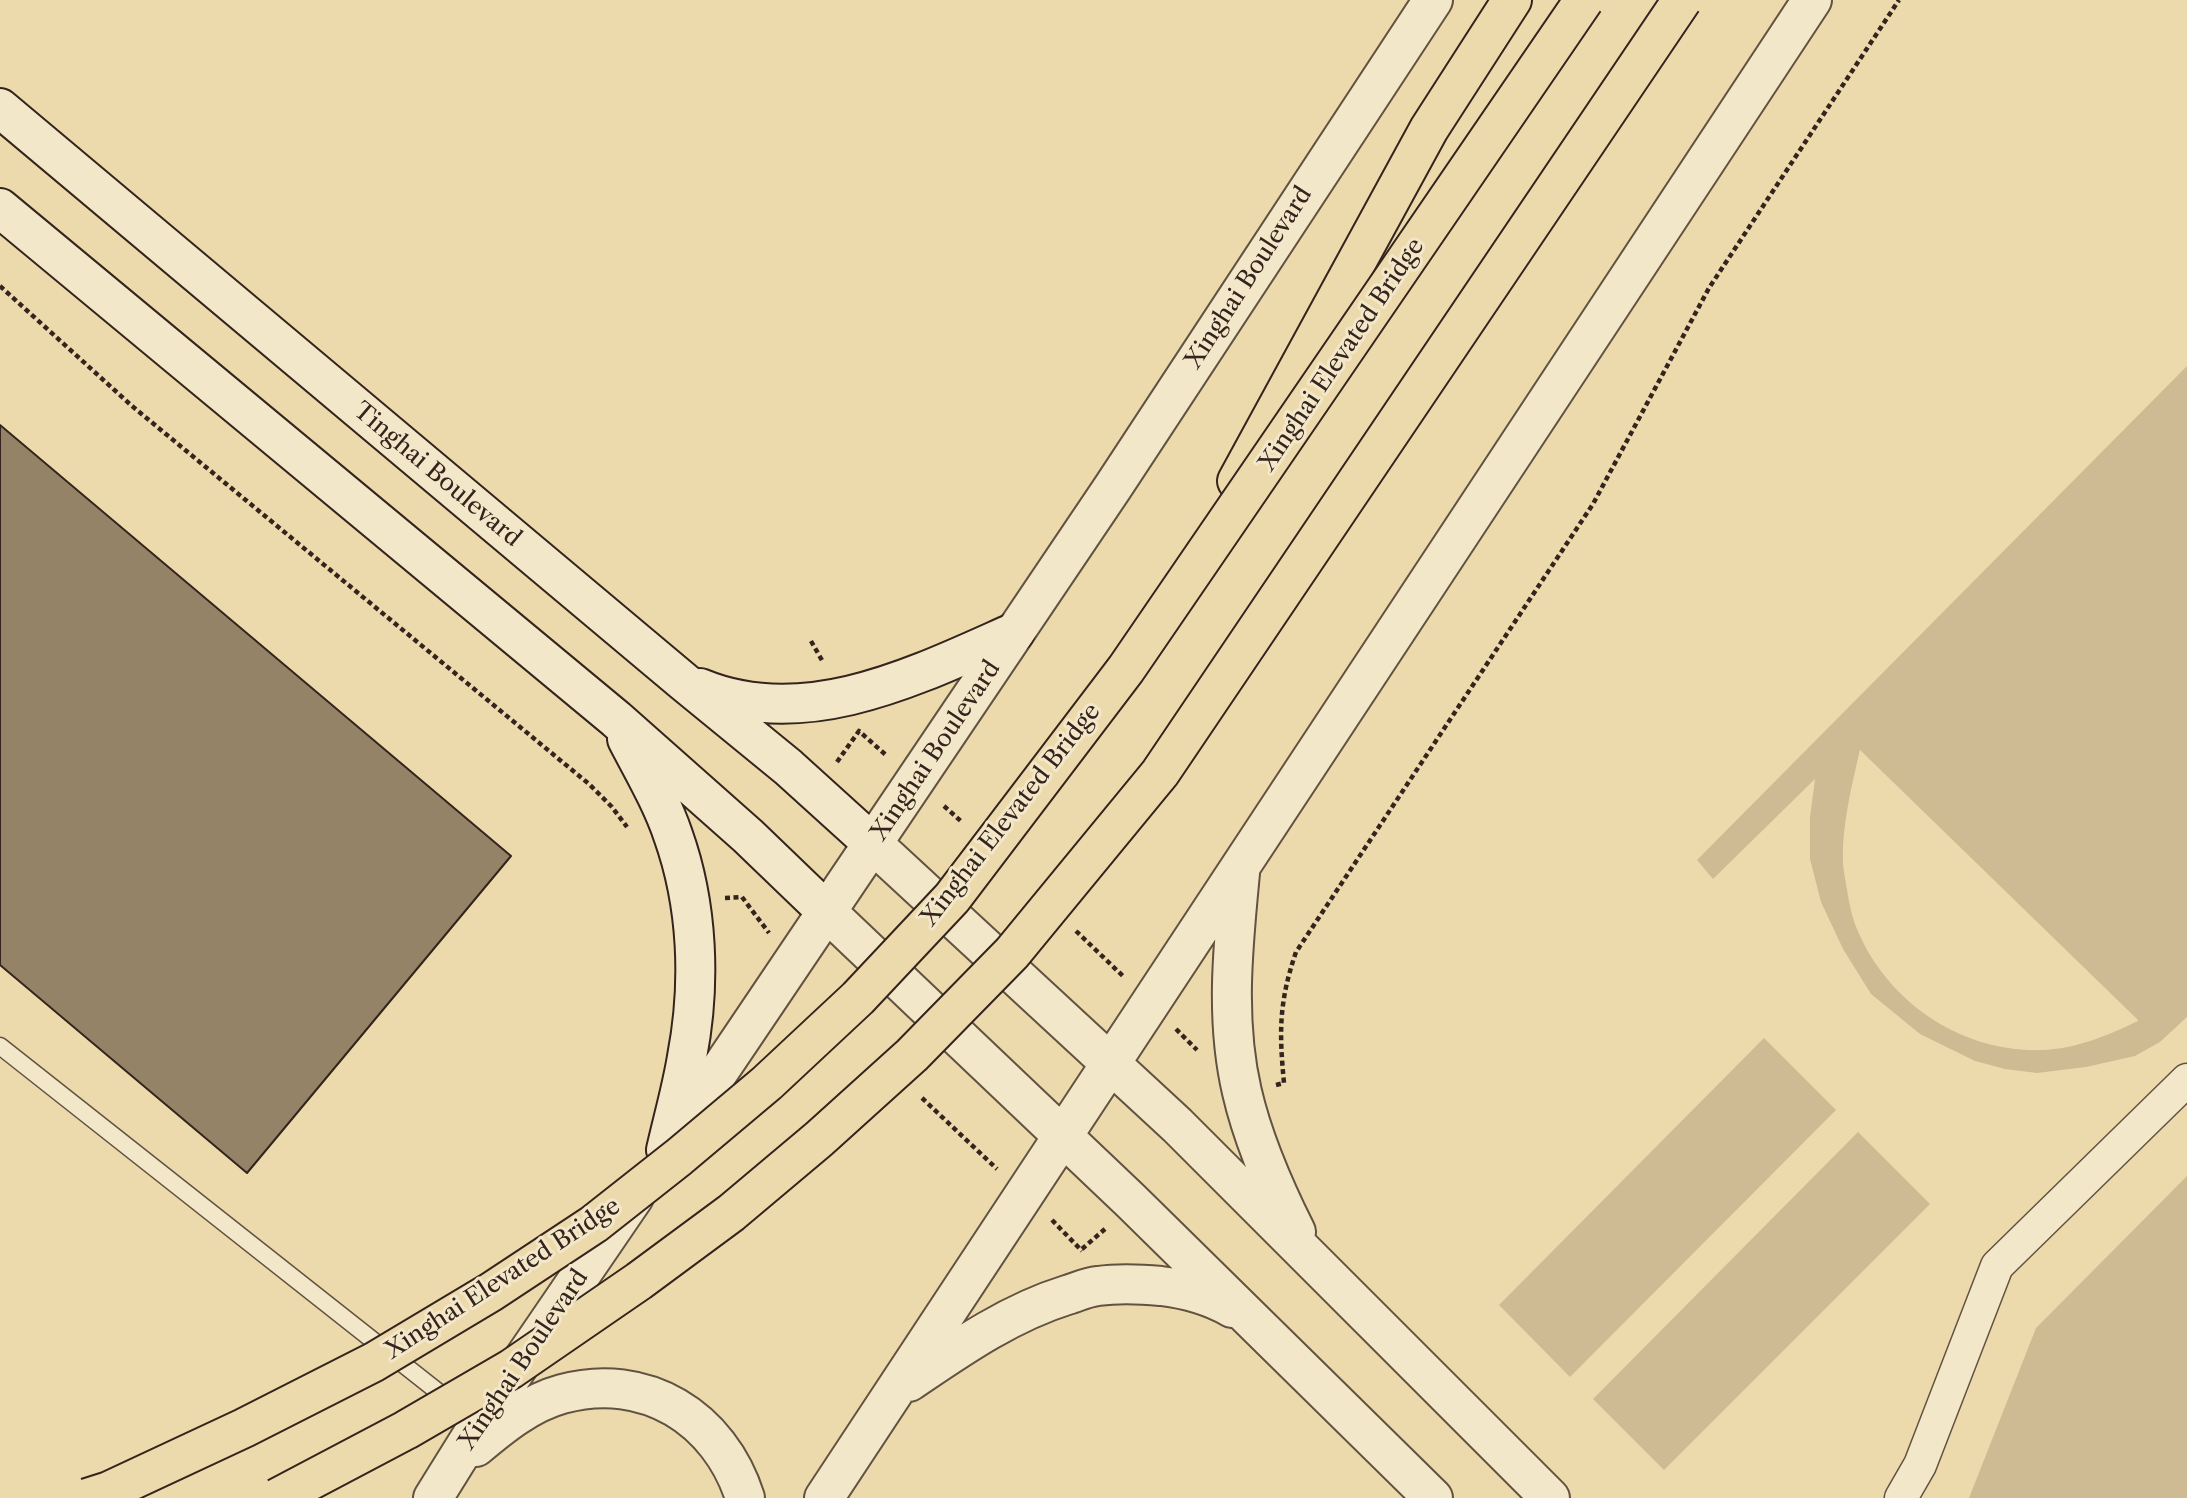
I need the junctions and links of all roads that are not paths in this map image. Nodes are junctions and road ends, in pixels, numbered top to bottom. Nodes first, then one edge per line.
1 (1433, 0) edge
2 (1512, 0) edge
3 (1584, 0) edge
4 (1682, 0) edge
5 (1812, 0) edge
6 (0, 108) edge
7 (0, 208) edge
8 (1015, 632) junction
9 (1126, 669) junction
10 (684, 682) junction
11 (616, 719) junction
12 (873, 844) junction
13 (1241, 867) junction
14 (827, 912) junction
15 (0, 1046) edge
16 (1111, 1063) junction
17 (2187, 1080) edge
18 (1064, 1135) junction
19 (666, 1150) junction
20 (1310, 1259) junction
21 (1253, 1320) junction
22 (893, 1394) junction
23 (479, 1424) junction
24 (455, 1464) junction
25 (87, 1498) edge
26 (277, 1498) edge
27 (433, 1498) edge
28 (745, 1498) edge
29 (824, 1498) edge
30 (1433, 1498) edge
31 (1550, 1498) edge
32 (1901, 1498) edge

1 - 8 street, Xinghai Boulevard
2 - 9 main road, bridge
3 - 9 main road, Xinghai Elevated Bridge, bridge
4 - 26 main road, bridge
5 - 13 street
6 - 10 street, Tinghai Boulevard
7 - 11 street
8 - 10 street
8 - 12 street, Xinghai Boulevard
9 - 25 main road, Xinghai Elevated Bridge, bridge
10 - 12 street, Tinghai Boulevard
11 - 14 street
11 - 19 street
12 - 14 street, Xinghai Boulevard
12 - 16 street, Tinghai Boulevard
13 - 16 street
13 - 20 street
14 - 18 street
14 - 19 street, Xinghai Boulevard
15 - 23 lane
16 - 18 street
16 - 20 street, Tinghai Boulevard
17 - 32 street
18 - 21 street
18 - 22 street
19 - 23 street, Xinghai Boulevard
20 - 31 street, Tinghai Boulevard
21 - 22 street
21 - 30 street
22 - 29 street
23 - 24 street, Xinghai Boulevard
24 - 27 street, Xinghai Boulevard
24 - 28 street

